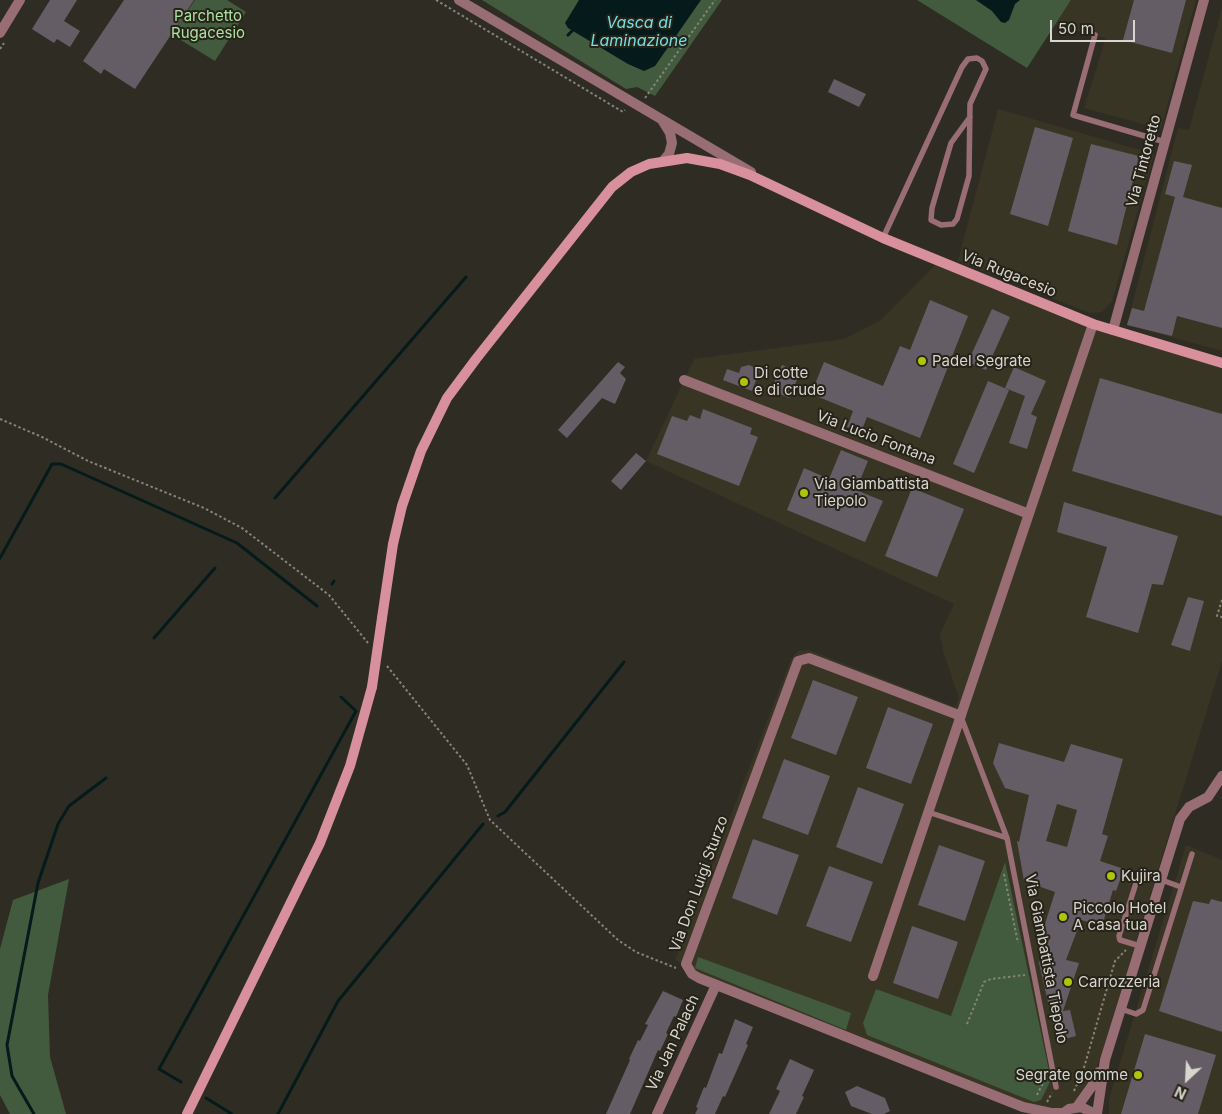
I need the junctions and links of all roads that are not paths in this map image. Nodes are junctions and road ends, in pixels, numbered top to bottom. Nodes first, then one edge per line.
1 (20, 0) edge
2 (459, 0) edge
3 (1204, 0) edge
4 (1, 28) edge
5 (1095, 35) dead end
6 (658, 117) junction
7 (970, 117) junction
8 (1164, 142) junction
9 (668, 155) junction
10 (792, 195) junction
11 (883, 238) junction
12 (1093, 324) junction
13 (1113, 330) junction
14 (1222, 363) edge
15 (684, 380) dead end
16 (1029, 514) junction
17 (961, 716) junction
18 (1222, 776) edge
19 (928, 812) junction
20 (1007, 838) junction
21 (1192, 854) dead end
22 (1161, 879) junction
23 (1181, 887) junction
24 (1140, 946) junction
25 (873, 976) dead end
26 (716, 985) junction
27 (1121, 1009) junction
28 (1105, 1060) junction
29 (1056, 1087) road end
30 (1023, 1107) junction
31 (1077, 1107) junction
32 (1063, 1113) edge
33 (187, 1114) edge
34 (657, 1114) edge
35 (1034, 1114) edge
36 (1096, 1114) edge

1 - 4 street
2 - 6 street
3 - 8 street, Via Tintoretto
5 - 8 lane
6 - 9 street
6 - 10 street
7 - 7 lane
7 - 11 lane
8 - 13 street, Via Tintoretto
9 - 10 main road, Via Rugacesio
9 - 33 main road, Via Rugacesio, bridge
10 - 11 main road, Via Rugacesio
11 - 12 main road, Via Rugacesio
12 - 13 main road, Via Rugacesio
12 - 16 street
13 - 14 main road, Via Rugacesio
15 - 16 street, Via Lucio Fontana
16 - 17 street
17 - 19 street
17 - 20 lane, Via Giambattista Tiepolo
17 - 26 street, Via Don Luigi Sturzo
18 - 22 street
19 - 20 lane
19 - 25 street
20 - 29 lane, Via Giambattista Tiepolo
21 - 23 lane
22 - 23 lane
22 - 24 street
22 - 24 lane
23 - 27 lane
24 - 27 street
26 - 30 street, Via Don Luigi Sturzo
26 - 34 street, Via Jan Palach
27 - 28 street
28 - 31 street
28 - 36 street
30 - 32 street, Via Don Luigi Sturzo
30 - 35 street, Via Don Luigi Sturzo
31 - 32 street
31 - 36 street

